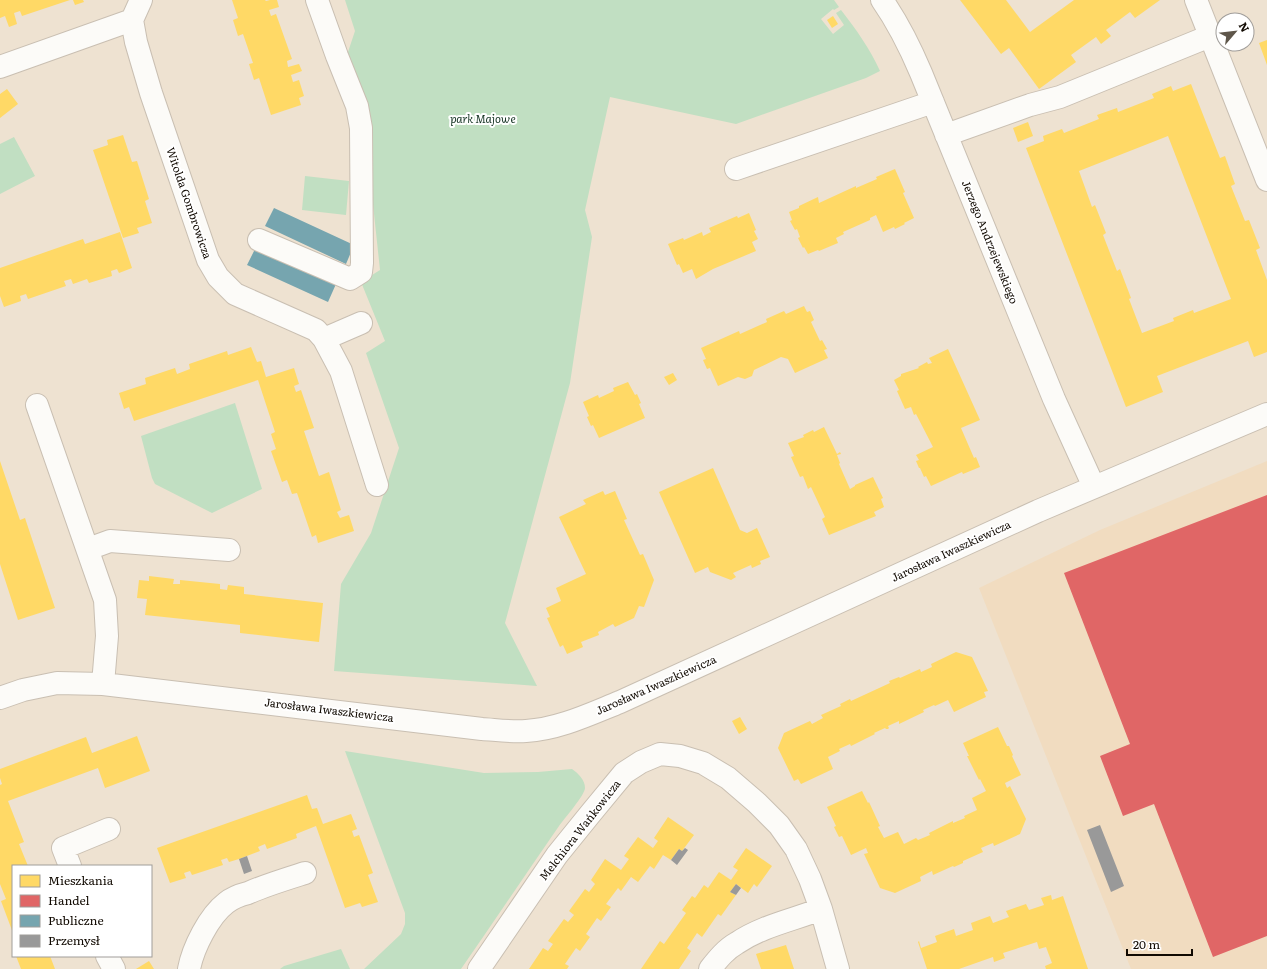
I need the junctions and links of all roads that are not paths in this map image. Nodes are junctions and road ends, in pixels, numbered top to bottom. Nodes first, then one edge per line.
1 (141, 0) edge
2 (317, 0) edge
3 (882, 0) edge
4 (1196, 0) edge
5 (132, 20) junction
6 (1210, 36) junction
7 (0, 66) edge
8 (933, 102) junction
9 (946, 135) junction
10 (736, 169) dead end
11 (1267, 180) edge
12 (259, 240) dead end
13 (360, 323) dead end
14 (324, 339) junction
15 (37, 405) dead end
16 (1267, 414) edge
17 (377, 485) dead end
18 (1094, 487) junction
19 (88, 549) junction
20 (229, 550) dead end
21 (103, 684) junction
22 (0, 698) edge
23 (109, 829) dead end
24 (70, 865) edge
25 (305, 872) dead end
26 (821, 909) junction
27 (108, 957) edge
28 (114, 969) edge
29 (189, 969) edge
30 (479, 969) edge
31 (710, 969) edge
32 (838, 969) edge

1 - 5 street
2 - 12 street
3 - 8 street, Jerzego Andrzejewskiego
4 - 6 street
5 - 7 street
5 - 14 street, Witolda Gombrowicza
6 - 9 street
6 - 11 street
8 - 9 street, Jerzego Andrzejewskiego
8 - 10 street
9 - 18 street, Jerzego Andrzejewskiego
13 - 14 street
14 - 17 street, Witolda Gombrowicza
15 - 19 street
16 - 18 street, Jarosława Iwaszkiewicza
18 - 21 street, Jarosława Iwaszkiewicza
19 - 20 street
19 - 21 street
21 - 22 street, Jarosława Iwaszkiewicza
23 - 24 street
25 - 29 street
26 - 30 street, Melchiora Wańkowicza
26 - 31 street
26 - 32 street, Melchiora Wańkowicza
27 - 28 street

